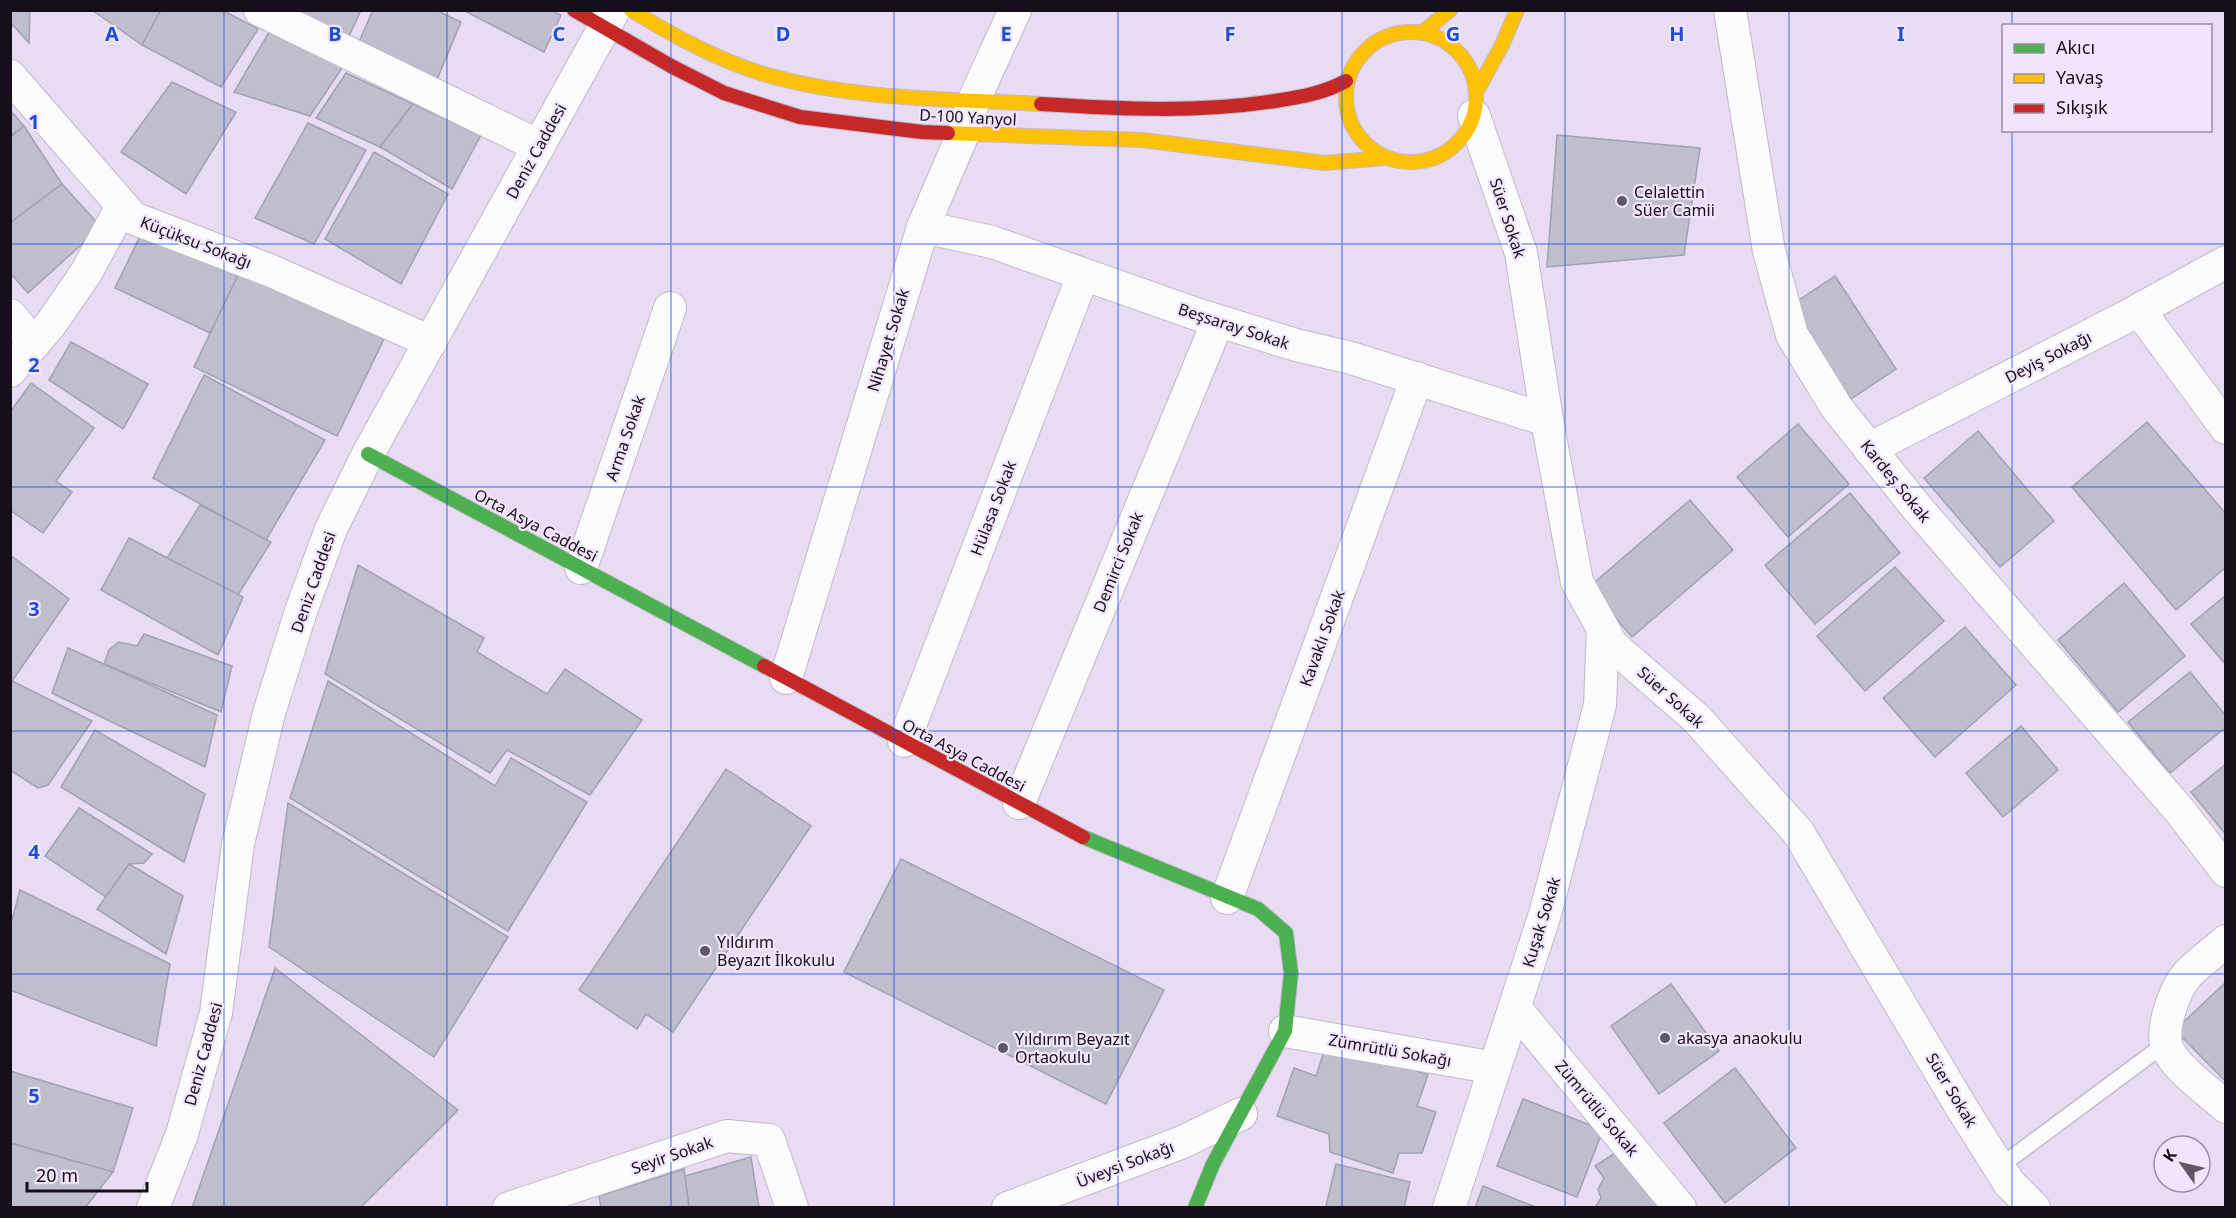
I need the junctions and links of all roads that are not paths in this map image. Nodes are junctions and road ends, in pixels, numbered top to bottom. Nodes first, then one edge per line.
1 (260, 10) edge
2 (574, 10) edge
3 (631, 10) edge
4 (1015, 10) edge
5 (1450, 10) edge
6 (1517, 10) edge
7 (1730, 10) edge
8 (609, 20) edge
9 (1422, 33) junction
10 (10, 76) edge
11 (1347, 81) junction
12 (974, 100) junction
13 (1476, 102) junction
14 (963, 134) junction
15 (539, 146) junction
16 (1384, 158) junction
17 (122, 206) junction
18 (923, 227) junction
19 (2226, 262) edge
20 (1083, 275) junction
21 (670, 308) dead end
22 (2139, 310) junction
23 (10, 315) edge
24 (1218, 321) junction
25 (431, 342) junction
26 (34, 344) junction
27 (10, 371) edge
28 (1417, 378) junction
29 (1547, 420) junction
30 (2226, 428) edge
31 (1869, 449) junction
32 (368, 454) junction
33 (581, 568) junction
34 (1603, 629) junction
35 (786, 678) junction
36 (904, 741) junction
37 (1019, 803) junction
38 (2226, 872) edge
39 (1227, 898) junction
40 (2226, 941) edge
41 (1515, 1008) junction
42 (1285, 1032) junction
43 (2165, 1044) junction
44 (1495, 1068) junction
45 (2226, 1107) edge
46 (1241, 1114) junction
47 (1999, 1167) junction
48 (153, 1208) edge
49 (509, 1208) edge
50 (792, 1208) edge
51 (1008, 1208) edge
52 (1195, 1208) edge
53 (1449, 1208) edge
54 (1680, 1208) edge
55 (2034, 1208) edge

1 - 15 street
2 - 8 main road, D-100 Yanyol
3 - 12 main road, D-100 Yanyol
4 - 12 street, Nihayet Sokak
5 - 9 main road
6 - 13 main road
7 - 31 street, Kardeş Sokak
8 - 14 main road, D-100 Yanyol
8 - 15 street, Deniz Caddesi
9 - 11 main road
9 - 13 main road
10 - 17 street, Küçüksu Sokağı
11 - 12 main road, D-100 Yanyol
11 - 16 main road
12 - 14 street, Nihayet Sokak
13 - 16 main road
13 - 29 street, Süer Sokak
14 - 16 main road, D-100 Yanyol
14 - 18 street, Nihayet Sokak
15 - 25 street, Deniz Caddesi
17 - 25 street, Küçüksu Sokağı
17 - 26 street
18 - 20 street, Beşsaray Sokak
18 - 35 street, Nihayet Sokak
19 - 22 street, Deyiş Sokağı
20 - 24 street, Beşsaray Sokak
20 - 36 street, Hülasa Sokak
21 - 33 street, Arma Sokak
22 - 30 street
22 - 31 street, Deyiş Sokağı
23 - 26 street
24 - 28 street, Beşsaray Sokak
24 - 37 street, Demirci Sokak
25 - 32 street, Deniz Caddesi
26 - 27 street
28 - 29 street, Beşsaray Sokak
28 - 39 street, Kavaklı Sokak
29 - 34 street, Süer Sokak
31 - 38 street, Kardeş Sokak
32 - 33 main road, Orta Asya Caddesi
32 - 48 street, Deniz Caddesi
33 - 35 main road, Orta Asya Caddesi
34 - 41 street, Kuşak Sokak
34 - 47 street, Süer Sokak
35 - 36 main road, Orta Asya Caddesi
36 - 37 main road, Orta Asya Caddesi
37 - 39 main road, Orta Asya Caddesi
39 - 42 main road, Orta Asya Caddesi
40 - 43 street
41 - 44 street, Kuşak Sokak
41 - 54 street, Zümrütlü Sokak
42 - 44 street, Zümrütlü Sokağı
42 - 46 main road, Orta Asya Caddesi
43 - 45 street
43 - 47 lane
44 - 53 street, Kuşak Sokak
46 - 51 street, Üveysi Sokağı
46 - 52 main road, Orta Asya Caddesi
47 - 55 street, Süer Sokak
49 - 50 street, Seyir Sokak

